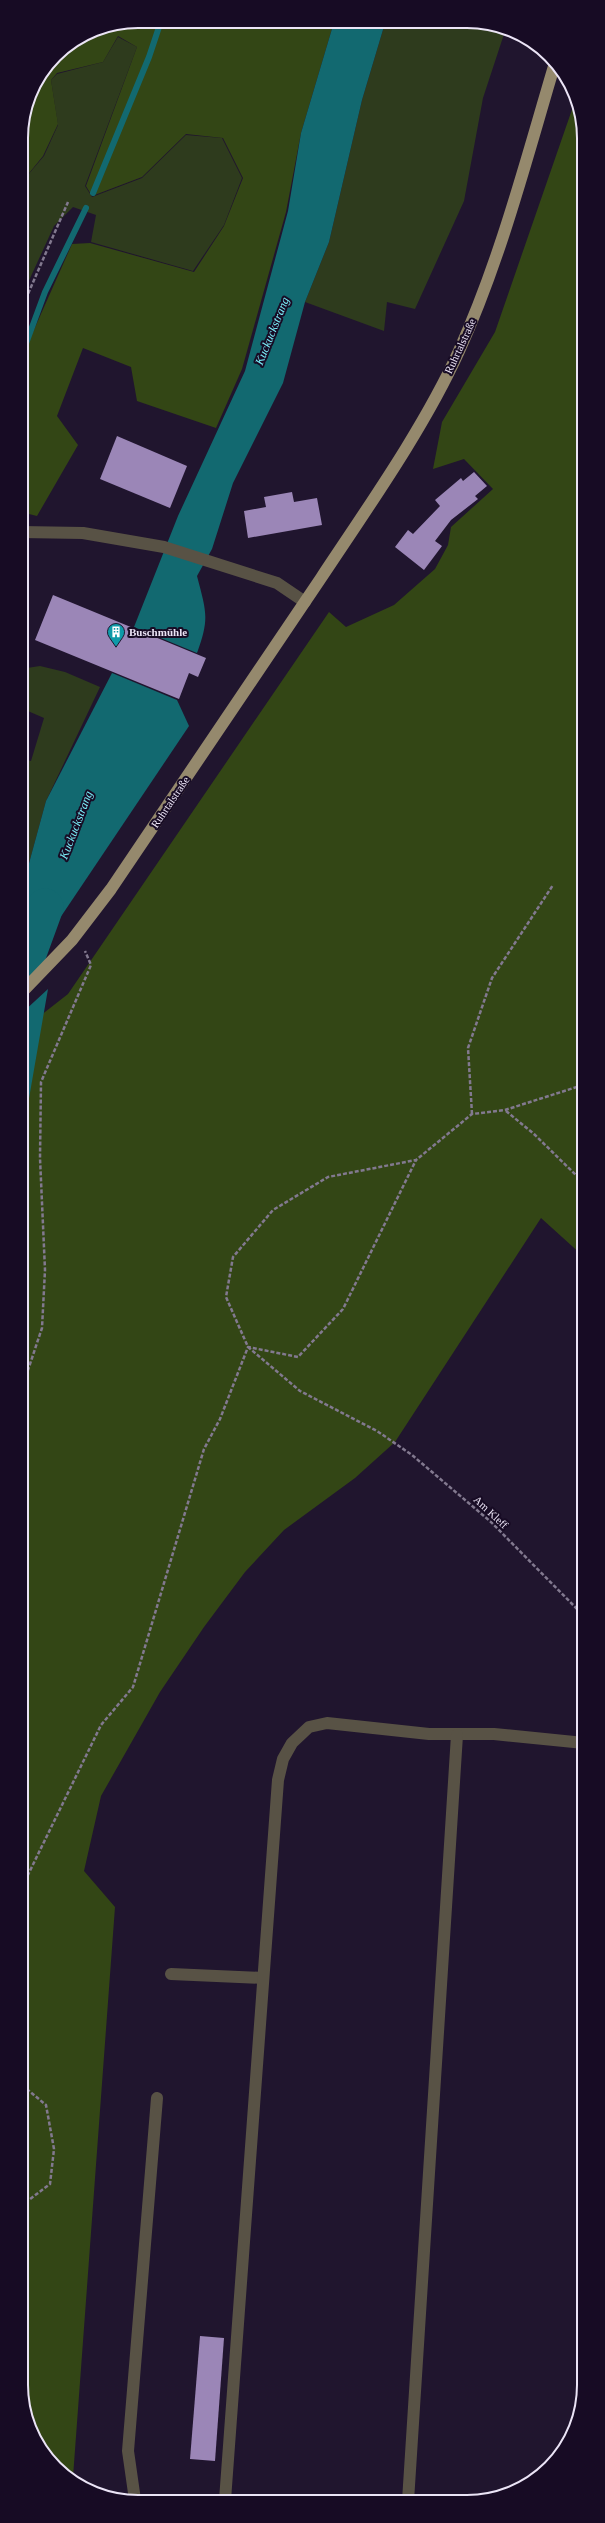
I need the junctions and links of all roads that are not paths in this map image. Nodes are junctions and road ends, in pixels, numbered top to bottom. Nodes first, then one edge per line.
1 (554, 71) edge
2 (28, 532) edge
3 (305, 602) junction
4 (28, 986) edge
5 (457, 1735) junction
6 (577, 1742) edge
7 (171, 1974) dead end
8 (262, 1978) junction
9 (157, 2098) dead end
10 (134, 2495) edge
11 (225, 2495) edge
12 (408, 2495) edge

1 - 3 main road, Ruhrtalstraße
2 - 3 lane
3 - 4 main road, Ruhrtalstraße
5 - 6 lane
5 - 8 lane
5 - 12 lane
7 - 8 lane
8 - 11 lane
9 - 10 lane

